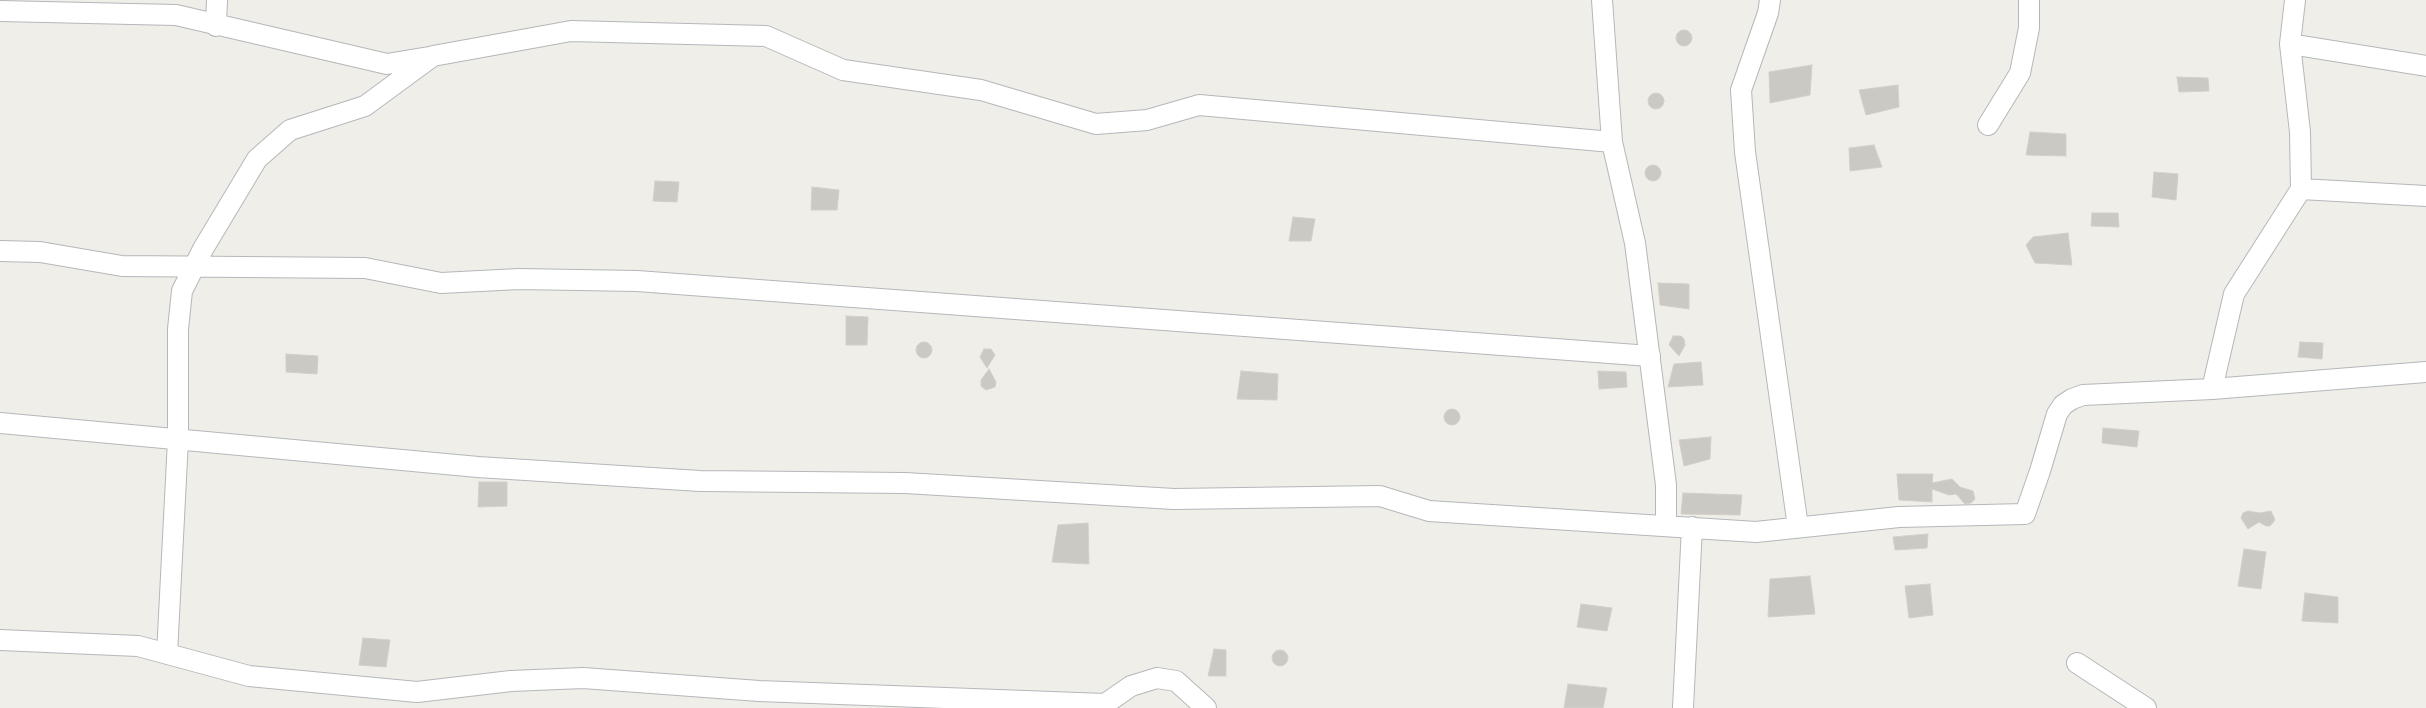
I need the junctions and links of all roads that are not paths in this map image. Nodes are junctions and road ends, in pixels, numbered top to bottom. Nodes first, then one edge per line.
1 (217, 0) edge
2 (1602, 0) edge
3 (1770, 0) edge
4 (2029, 0) edge
5 (2296, 0) edge
6 (0, 12) edge
7 (216, 26) junction
8 (2290, 44) junction
9 (433, 56) junction
10 (2426, 66) edge
11 (1988, 125) dead end
12 (1612, 142) junction
13 (2301, 189) junction
14 (2426, 196) edge
15 (0, 251) edge
16 (195, 268) junction
17 (1650, 356) junction
18 (2426, 372) edge
19 (2212, 389) junction
20 (0, 423) edge
21 (178, 440) junction
22 (1666, 526) junction
23 (1692, 527) junction
24 (1798, 527) junction
25 (0, 640) edge
26 (167, 654) junction
27 (2077, 663) dead end
28 (1206, 708) edge
29 (1682, 708) edge
30 (2146, 708) edge

1 - 7 street
2 - 12 street
3 - 24 street
4 - 11 street
5 - 8 street
6 - 7 street
7 - 9 street
8 - 10 street
8 - 13 street
9 - 12 street
9 - 16 street
12 - 17 street
13 - 14 street
13 - 19 street
15 - 16 street
16 - 17 street
16 - 21 street
17 - 22 street
18 - 19 street
19 - 24 street
20 - 21 street
21 - 22 street
21 - 26 street
22 - 23 street
23 - 24 street
23 - 29 street
25 - 26 street
26 - 28 street
27 - 30 street

